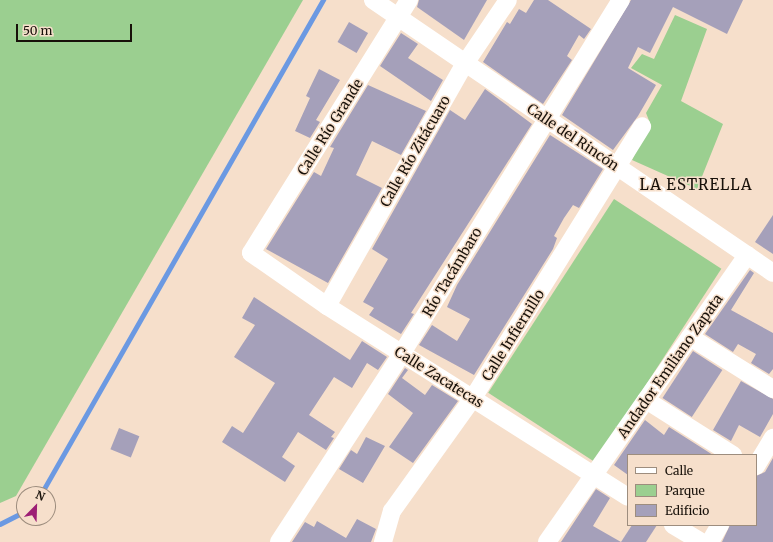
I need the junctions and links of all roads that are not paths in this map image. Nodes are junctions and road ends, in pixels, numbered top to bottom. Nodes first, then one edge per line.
1 (373, 0) edge
2 (409, 0) edge
3 (508, 0) edge
4 (621, 0) edge
5 (398, 18) junction
6 (464, 65) junction
7 (546, 118) junction
8 (642, 126) dead end
9 (618, 167) junction
10 (251, 253) joint
11 (747, 255) junction
12 (773, 273) edge
13 (327, 306) junction
14 (690, 337) junction
15 (402, 353) junction
16 (773, 389) edge
17 (473, 398) junction
18 (646, 400) junction
19 (773, 438) edge
20 (731, 454) edge
21 (757, 464) edge
22 (594, 476) junction
23 (627, 496) edge
24 (675, 526) edge
25 (719, 526) edge
26 (279, 542) edge
27 (383, 542) edge
28 (547, 542) edge
29 (701, 542) edge
30 (710, 542) edge

1 - 5 street, Calle del Rincón
2 - 5 street, Calle Río Grande
3 - 6 street, Calle Río Zitácuaro
4 - 7 street, Río Tacámbaro
5 - 6 street, Calle del Rincón
5 - 10 street, Calle Río Grande
6 - 7 street, Calle del Rincón
6 - 13 street, Calle Río Zitácuaro
7 - 9 street, Calle del Rincón
7 - 15 street, Río Tacámbaro
8 - 9 street, Calle Infiernillo
9 - 11 street, Calle del Rincón
9 - 17 street, Calle Infiernillo
10 - 13 street, Calle Zacatecas
11 - 12 street, Calle del Rincón
11 - 14 street, Andador Emiliano Zapata
13 - 15 street, Calle Zacatecas
14 - 16 street
14 - 18 street, Andador Emiliano Zapata
15 - 17 street, Calle Zacatecas
15 - 26 street, Río Tacámbaro
17 - 22 street, Calle Zacatecas
17 - 27 street, Calle Infiernillo
18 - 20 street
18 - 22 street, Andador Emiliano Zapata
19 - 21 street
22 - 23 street, Calle Zacatecas
22 - 28 street, Andador Emiliano Zapata
24 - 29 street
25 - 30 street

